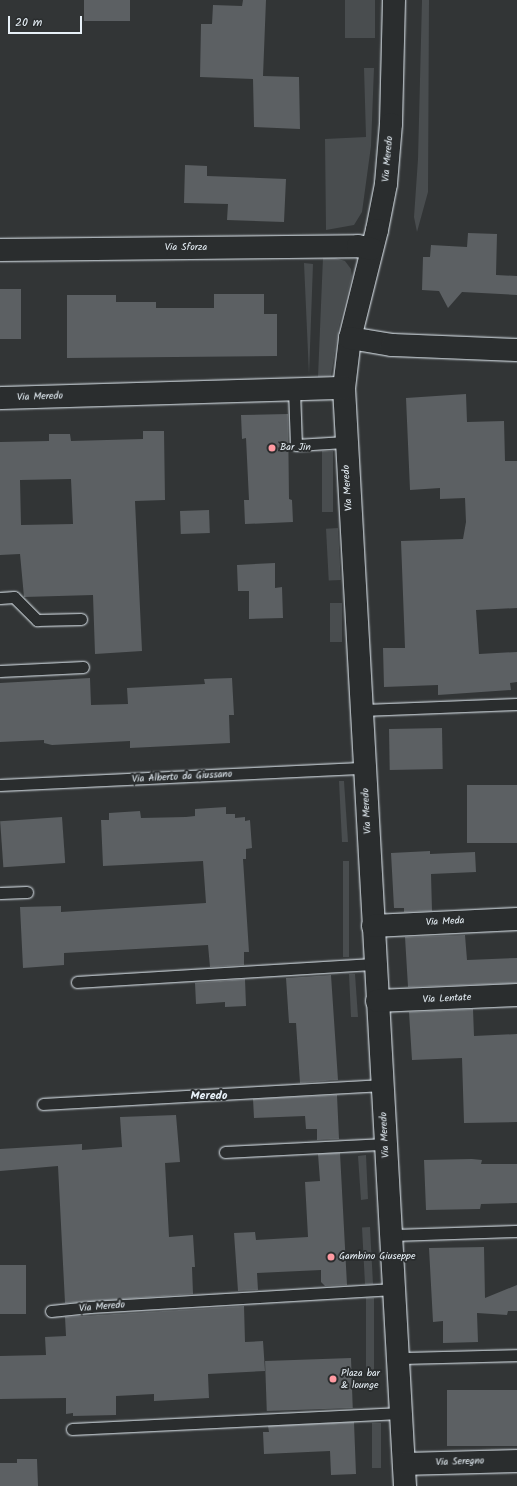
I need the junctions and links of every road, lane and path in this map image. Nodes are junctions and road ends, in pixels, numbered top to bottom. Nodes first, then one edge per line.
1 (394, 0) edge
2 (372, 249) junction
3 (0, 250) edge
4 (350, 338) junction
5 (517, 350) edge
6 (344, 388) junction
7 (294, 389) junction
8 (0, 398) edge
9 (345, 442) junction
10 (0, 598) edge
11 (81, 619) dead end
12 (82, 667) dead end
13 (0, 671) edge
14 (517, 704) edge
15 (362, 710) junction
16 (364, 768) junction
17 (0, 785) edge
18 (27, 892) dead end
19 (0, 893) edge
20 (517, 919) edge
21 (373, 926) junction
22 (375, 964) junction
23 (77, 982) dead end
24 (517, 995) edge
25 (377, 1001) junction
26 (382, 1085) junction
27 (43, 1104) dead end
28 (385, 1144) junction
29 (225, 1152) dead end
30 (517, 1231) edge
31 (391, 1235) junction
32 (394, 1289) junction
33 (51, 1311) dead end
34 (517, 1355) edge
35 (398, 1358) junction
36 (401, 1412) junction
37 (72, 1429) dead end
38 (517, 1460) edge
39 (404, 1464) junction
40 (405, 1486) edge

1 - 2 street, Via Meredo
2 - 3 street, Via Sforza
2 - 4 street, Via Meredo
4 - 5 street
4 - 6 street, Via Meredo
6 - 7 street, Via Meredo
6 - 9 street, Via Meredo
7 - 8 street, Via Meredo
7 - 9 lane
9 - 15 street, Via Meredo
10 - 11 lane
12 - 13 lane
14 - 15 lane
15 - 16 street, Via Meredo
16 - 17 lane, Via Alberto da Giussano
16 - 21 street, Via Meredo
18 - 19 lane
20 - 21 street, Via Meda
21 - 22 street, Via Meredo
22 - 23 lane
22 - 25 street, Via Meredo
24 - 25 street, Via Lentate
25 - 26 street, Via Meredo
26 - 27 lane
26 - 28 street, Via Meredo
28 - 29 lane
28 - 31 street, Via Meredo
30 - 31 lane
31 - 32 street, Via Meredo
32 - 33 lane, Via Meredo
32 - 35 street, Via Meredo
34 - 35 lane
35 - 36 street, Via Meredo
36 - 37 lane
36 - 39 street, Via Meredo
38 - 39 street, Via Seregno
39 - 40 street, Via Meredo

